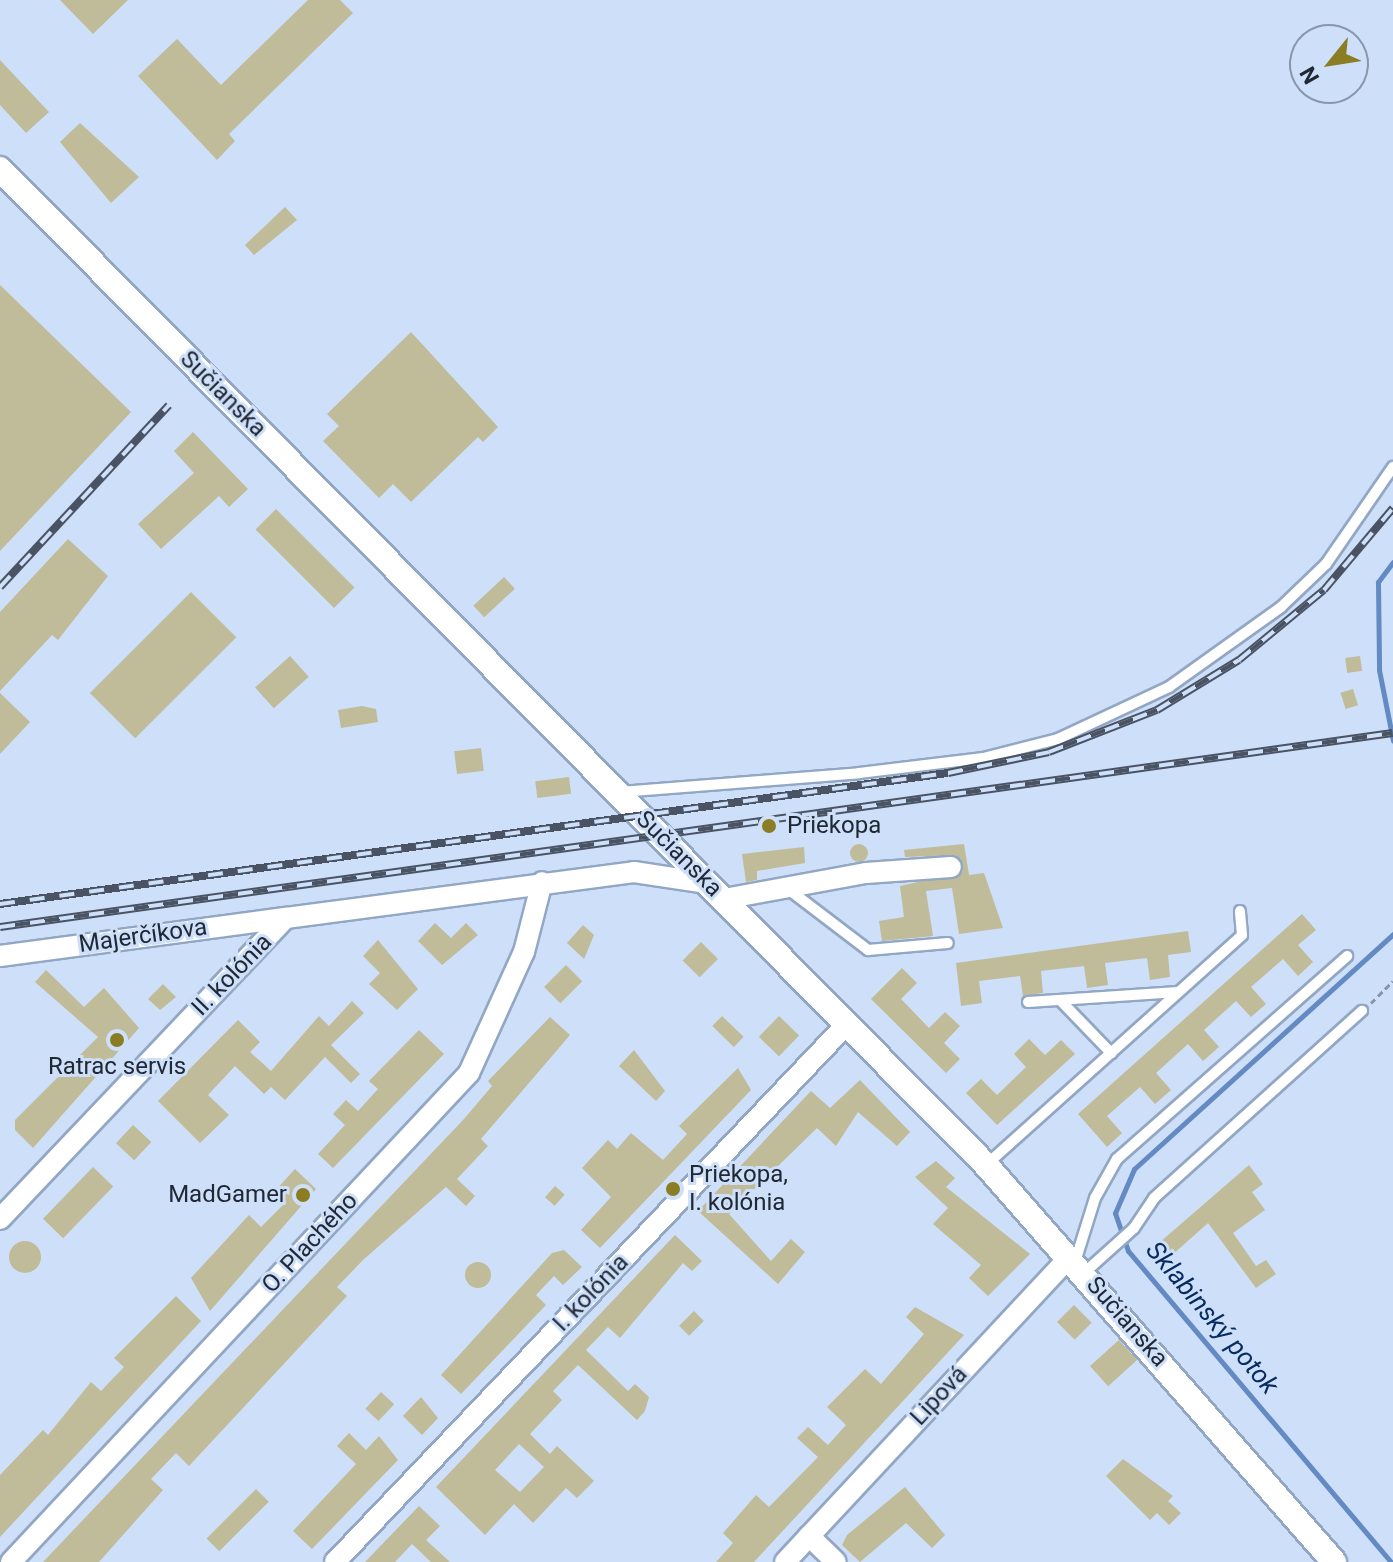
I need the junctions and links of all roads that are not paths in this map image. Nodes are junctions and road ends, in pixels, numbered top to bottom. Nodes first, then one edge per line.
1 (0, 169) edge
2 (1393, 467) edge
3 (618, 792) junction
4 (951, 867) dead end
5 (542, 882) junction
6 (788, 889) junction
7 (716, 891) junction
8 (1240, 911) dead end
9 (286, 918) junction
10 (948, 943) dead end
11 (0, 956) edge
12 (1347, 956) dead end
13 (1178, 992) junction
14 (1060, 1000) junction
15 (1028, 1002) dead end
16 (1362, 1011) road end
17 (848, 1023) junction
18 (1111, 1053) junction
19 (986, 1165) junction
20 (0, 1219) edge
21 (1082, 1263) junction
22 (809, 1536) junction
23 (11, 1562) edge
24 (335, 1562) edge
25 (785, 1562) edge
26 (836, 1562) edge
27 (1334, 1562) edge

1 - 3 street, Sučianska
2 - 3 lane
3 - 7 street, Sučianska
4 - 6 street, II. kolónia
5 - 7 street, II. kolónia
5 - 9 street, II. kolónia
5 - 23 street, O. Plachého
6 - 7 street, II. kolónia
6 - 10 lane
7 - 17 street, Sučianska
8 - 13 lane
9 - 11 street, Majerčíkova
9 - 20 street, II. kolónia
12 - 21 lane
13 - 14 lane
13 - 18 lane
14 - 15 lane
14 - 18 lane
16 - 21 lane
17 - 19 street, Sučianska
17 - 24 street, I. kolónia
18 - 19 lane
19 - 21 street, Sučianska
21 - 22 street, Lipová
21 - 27 street, Sučianska
22 - 25 street, Lipová
22 - 26 street

